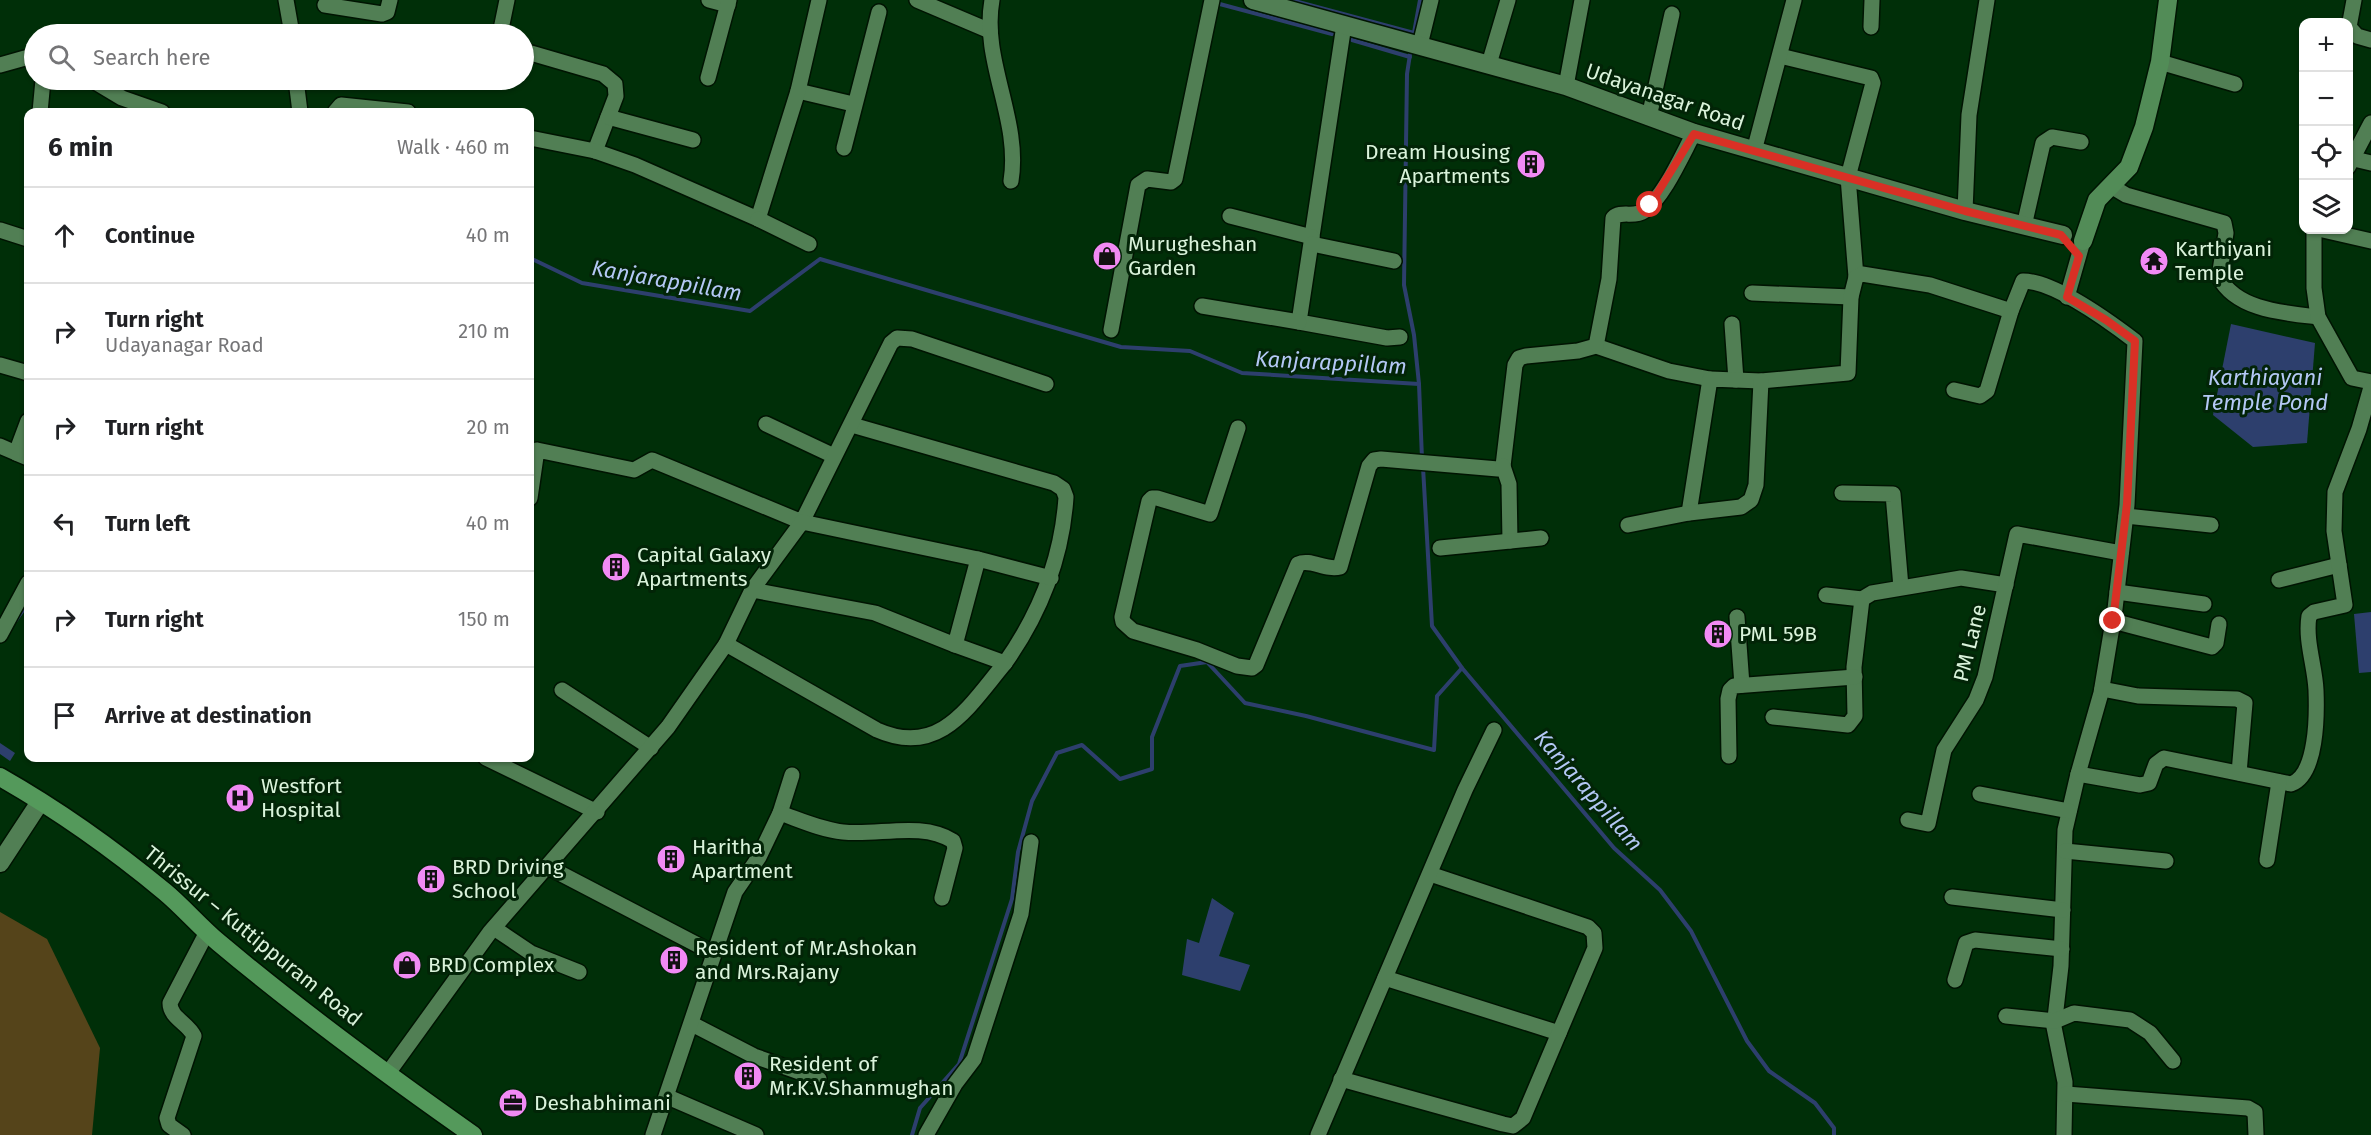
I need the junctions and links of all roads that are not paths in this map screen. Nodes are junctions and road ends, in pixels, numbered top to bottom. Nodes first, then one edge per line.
1 (286, 0) edge
2 (390, 0) edge
3 (507, 0) edge
4 (709, 0) edge
5 (819, 0) edge
6 (917, 0) edge
7 (992, 0) edge
8 (1212, 0) edge
9 (1253, 0) edge
10 (1431, 0) edge
11 (1508, 0) edge
12 (1582, 0) edge
13 (1794, 0) edge
14 (1872, 0) edge
15 (1987, 0) edge
16 (2168, 0) edge
17 (2354, 0) edge
18 (729, 2) edge
19 (326, 5) dead end
20 (879, 12) dead end
21 (1672, 14) dead end
22 (290, 24) edge
23 (502, 24) edge
24 (1344, 25) junction
25 (1871, 27) dead end
26 (990, 31) junction
27 (2371, 40) edge
28 (1415, 44) junction
29 (534, 54) edge
30 (1780, 56) junction
31 (24, 58) edge
32 (2160, 62) junction
33 (1489, 64) junction
34 (0, 65) edge
35 (708, 78) dead end
36 (2235, 84) dead end
37 (1566, 86) junction
38 (42, 90) edge
39 (106, 90) edge
40 (297, 90) edge
41 (798, 91) junction
42 (853, 104) junction
43 (40, 108) edge
44 (131, 108) edge
45 (300, 108) edge
46 (338, 108) edge
47 (370, 108) edge
48 (608, 117) junction
49 (1649, 117) junction
50 (2371, 123) edge
51 (1694, 134) junction
52 (534, 139) edge
53 (693, 140) dead end
54 (2081, 142) dead end
55 (844, 148) dead end
56 (1754, 151) junction
57 (595, 152) junction
58 (2353, 159) edge
59 (2353, 163) edge
60 (2371, 163) edge
61 (1848, 177) junction
62 (1011, 181) dead end
63 (2110, 186) junction
64 (1965, 211) junction
65 (1230, 216) dead end
66 (758, 219) junction
67 (2089, 222) junction
68 (2024, 226) junction
69 (0, 230) edge
70 (2314, 234) edge
71 (2340, 234) edge
72 (2062, 235) junction
73 (24, 238) edge
74 (1312, 241) junction
75 (2371, 241) edge
76 (808, 244) dead end
77 (2081, 248) junction
78 (1394, 261) dead end
79 (1856, 276) junction
80 (1752, 293) dead end
81 (1851, 297) junction
82 (2067, 297) junction
83 (1202, 306) dead end
84 (2011, 311) junction
85 (2318, 317) junction
86 (1299, 322) junction
87 (1732, 324) dead end
88 (1111, 330) dead end
89 (1400, 337) dead end
90 (1596, 346) junction
91 (0, 365) edge
92 (24, 372) edge
93 (1710, 379) junction
94 (1736, 380) junction
95 (1761, 381) junction
96 (2371, 382) edge
97 (1046, 384) dead end
98 (2371, 387) edge
99 (1954, 390) dead end
100 (766, 424) dead end
101 (852, 425) junction
102 (1238, 428) dead end
103 (0, 446) edge
104 (534, 449) edge
105 (22, 456) edge
106 (834, 456) junction
107 (1503, 465) junction
108 (1842, 493) dead end
109 (1689, 513) junction
110 (2126, 516) junction
111 (802, 522) junction
112 (1628, 525) dead end
113 (2211, 525) dead end
114 (1540, 538) dead end
115 (1510, 541) junction
116 (1440, 548) dead end
117 (2121, 553) junction
118 (978, 559) junction
119 (2339, 565) junction
120 (1052, 578) junction
121 (2279, 580) dead end
122 (2006, 585) junction
123 (1901, 587) junction
124 (24, 590) edge
125 (752, 590) junction
126 (2117, 591) junction
127 (1826, 596) dead end
128 (1862, 599) junction
129 (2204, 604) dead end
130 (1737, 617) dead end
131 (2113, 621) junction
132 (2219, 624) dead end
133 (0, 635) edge
134 (726, 644) junction
135 (955, 645) junction
136 (1005, 663) junction
137 (1855, 677) junction
138 (1742, 686) junction
139 (2102, 689) junction
140 (562, 690) dead end
141 (1773, 717) dead end
142 (1494, 730) dead end
143 (651, 748) junction
144 (1729, 756) dead end
145 (494, 762) edge
146 (2078, 774) junction
147 (2239, 774) junction
148 (792, 775) dead end
149 (0, 777) edge
150 (2279, 782) junction
151 (1980, 794) dead end
152 (40, 802) junction
153 (2069, 811) junction
154 (597, 812) junction
155 (780, 813) junction
156 (1908, 820) dead end
157 (1031, 842) dead end
158 (2065, 851) junction
159 (2266, 860) dead end
160 (2166, 861) dead end
161 (0, 863) edge
162 (548, 867) junction
163 (1430, 874) junction
164 (1952, 897) dead end
165 (942, 898) dead end
166 (2063, 910) junction
167 (494, 928) junction
168 (207, 932) junction
169 (2062, 948) junction
170 (713, 953) junction
171 (579, 972) dead end
172 (1385, 978) junction
173 (1955, 980) dead end
174 (2006, 1016) dead end
175 (2055, 1021) junction
176 (692, 1024) junction
177 (1559, 1033) junction
178 (2173, 1061) dead end
179 (388, 1073) junction
180 (819, 1079) dead end
181 (1341, 1079) junction
182 (2066, 1094) junction
183 (668, 1097) junction
184 (183, 1135) edge
185 (473, 1135) edge
186 (653, 1135) edge
187 (756, 1135) edge
188 (927, 1135) edge
189 (1317, 1135) edge
190 (2064, 1135) edge
191 (2256, 1135) edge

1 - 22 street
2 - 19 street
3 - 23 street
4 - 18 street
5 - 41 street
6 - 26 street
7 - 26 street
8 - 88 street
9 - 24 street, Udayanagar Road
10 - 28 street
11 - 33 street
12 - 37 street
13 - 30 street
14 - 25 street
15 - 64 street
16 - 32 main road
17 - 27 street
18 - 35 street
20 - 42 street
21 - 49 street
24 - 28 street, Udayanagar Road
24 - 74 street
26 - 62 street
28 - 33 street, Udayanagar Road
29 - 48 street
30 - 56 street
30 - 61 street
31 - 34 street
32 - 36 street
32 - 63 main road
33 - 37 street, Udayanagar Road
37 - 49 street, Udayanagar Road
38 - 43 street
39 - 44 street
40 - 45 street
41 - 42 street
41 - 66 street
42 - 55 street
46 - 47 street
48 - 53 street
48 - 57 street
49 - 51 street, Udayanagar Road
50 - 58 street
51 - 56 street, Udayanagar Road
51 - 90 street
52 - 57 street
54 - 68 street
56 - 61 street, Udayanagar Road
57 - 66 street
59 - 60 street
61 - 64 street, Udayanagar Road
61 - 79 street
63 - 67 main road
63 - 85 street
64 - 68 street, Udayanagar Road
65 - 74 street
66 - 76 street
67 - 72 street
67 - 77 main road
68 - 72 street, Udayanagar Road
69 - 73 street
70 - 85 street
71 - 75 street
72 - 77 street
74 - 78 street
74 - 86 street
77 - 82 street
79 - 81 street
79 - 84 street
80 - 81 street
81 - 95 street
82 - 84 street
82 - 110 street
83 - 86 street
84 - 99 street
85 - 96 street
86 - 89 street
87 - 94 street
90 - 93 street
90 - 107 street
91 - 92 street
93 - 94 street
93 - 109 street
94 - 95 street
95 - 109 street
97 - 101 street
98 - 119 street
100 - 106 street
101 - 106 street
101 - 120 street
102 - 107 street
103 - 105 street
104 - 111 street
106 - 111 street
107 - 115 street
108 - 123 street
109 - 112 street
110 - 113 street
110 - 117 street
111 - 118 street
111 - 125 street
114 - 115 street
115 - 116 street
117 - 122 street, PM Lane
117 - 126 street
118 - 120 street
118 - 135 street
119 - 121 street
119 - 150 street
120 - 136 street
122 - 123 street, PM Lane
122 - 156 street, PM Lane
123 - 128 street, PM Lane
124 - 133 street
125 - 134 street
125 - 135 street
126 - 129 street
126 - 131 street
127 - 128 street, PM Lane
128 - 137 street
130 - 138 street
131 - 132 street
131 - 139 street
134 - 136 street
134 - 143 street
135 - 136 street
137 - 138 street
137 - 141 street
138 - 144 street
139 - 146 street
139 - 147 street
140 - 143 street
142 - 163 street
143 - 154 street
145 - 154 street
146 - 147 street
146 - 153 street
147 - 150 street
148 - 155 street
149 - 152 main road, Thrissur – Kuttippuram Road
150 - 159 street
151 - 153 street
152 - 161 street
152 - 168 main road, Thrissur – Kuttippuram Road
153 - 158 street
154 - 162 street
155 - 165 street
155 - 170 street
157 - 188 street
158 - 160 street
158 - 166 street
162 - 167 street
162 - 170 street
163 - 172 street
163 - 177 street
164 - 166 street
166 - 169 street
167 - 171 street
167 - 179 street
168 - 179 main road, Thrissur – Kuttippuram Road
168 - 184 street
169 - 173 street
169 - 175 street
170 - 176 street
172 - 177 street
172 - 181 street
174 - 175 street
175 - 178 street
175 - 182 street
176 - 180 street
176 - 183 street
177 - 181 street
179 - 185 main road, Thrissur – Kuttippuram Road
181 - 189 street
182 - 190 street
182 - 191 street
183 - 186 street
183 - 187 street

